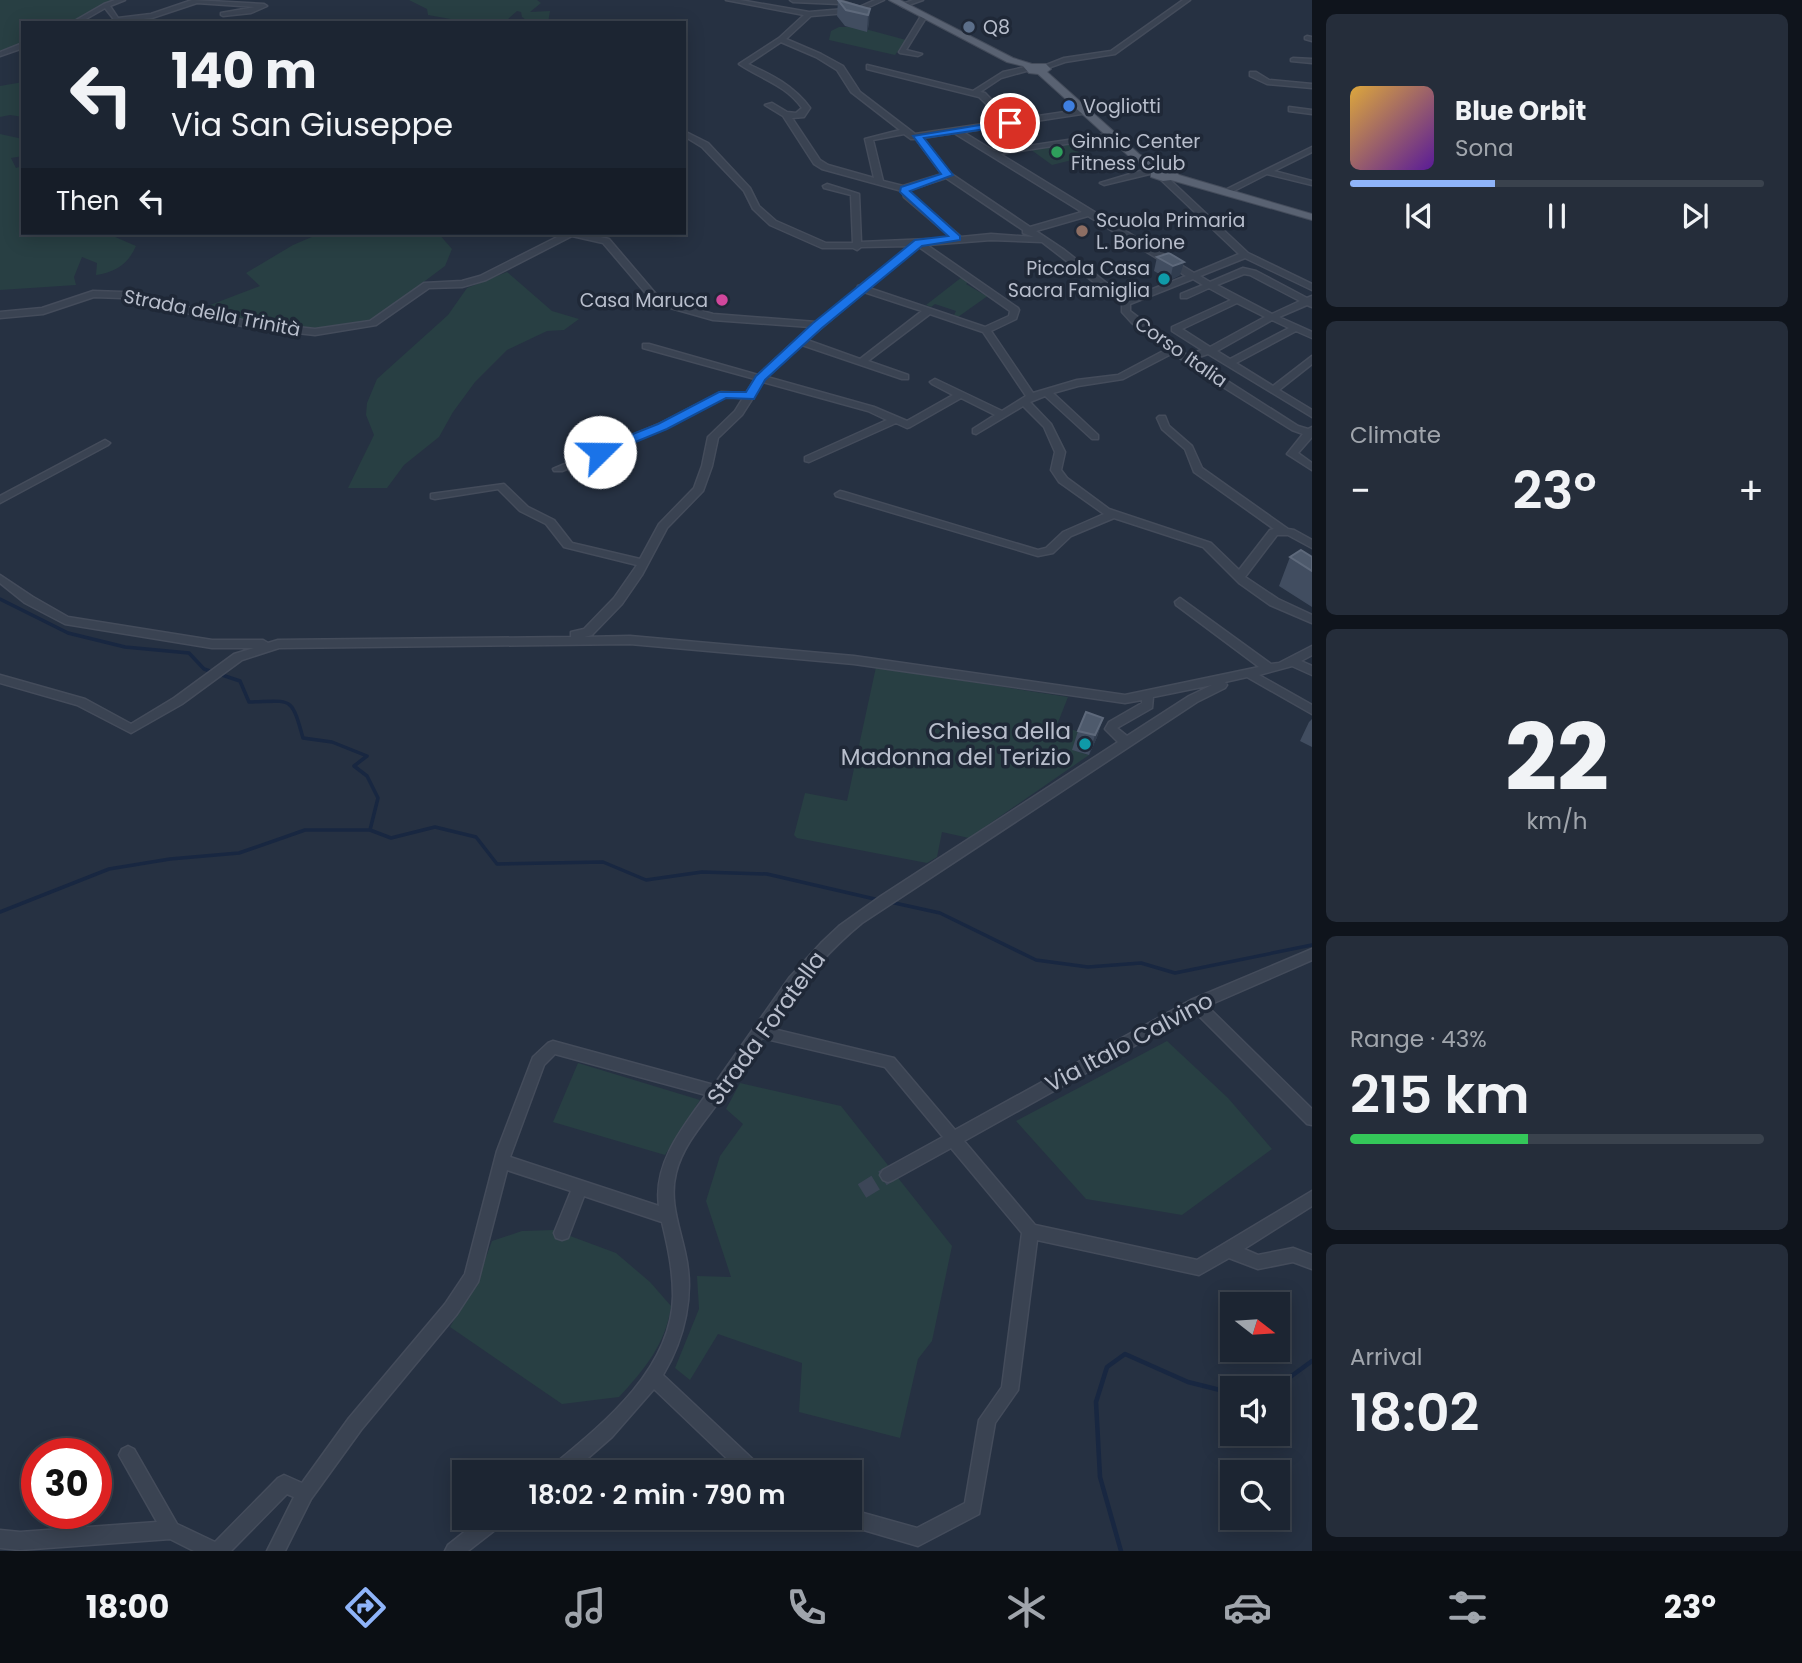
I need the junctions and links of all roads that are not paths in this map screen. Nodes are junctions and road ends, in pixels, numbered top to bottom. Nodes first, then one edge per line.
1 (122, 0) edge
2 (196, 0) edge
3 (729, 0) edge
4 (793, 0) edge
5 (881, 0) edge
6 (920, 0) edge
7 (1186, 0) edge
8 (898, 2) edge
9 (106, 5) junction
10 (861, 8) junction
11 (223, 14) dead end
12 (809, 14) junction
13 (924, 16) junction
14 (78, 21) edge
15 (116, 21) edge
16 (781, 39) junction
17 (21, 46) edge
18 (0, 54) edge
19 (918, 54) dead end
20 (1293, 60) dead end
21 (1312, 61) edge
22 (870, 67) dead end
23 (1028, 67) junction
24 (1043, 70) junction
25 (1252, 74) dead end
26 (779, 82) joint
27 (1312, 86) edge
28 (975, 93) junction
29 (769, 105) dead end
30 (1293, 109) dead end
31 (1084, 111) junction
32 (1312, 112) edge
33 (786, 115) junction
34 (1010, 123) junction
35 (956, 131) junction
36 (903, 132) junction
37 (686, 134) edge
38 (1112, 135) junction
39 (918, 136) junction
40 (1312, 149) edge
41 (994, 153) junction
42 (1268, 172) junction
43 (947, 175) junction
44 (1162, 175) junction
45 (879, 182) junction
46 (1104, 183) dead end
47 (1312, 183) edge
48 (827, 186) dead end
49 (747, 190) joint
50 (906, 192) junction
51 (1226, 192) junction
52 (1090, 213) junction
53 (1312, 217) edge
54 (1026, 231) junction
55 (568, 235) edge
56 (580, 235) edge
57 (957, 238) junction
58 (1041, 240) junction
59 (919, 243) junction
60 (857, 247) junction
61 (1245, 255) junction
62 (1191, 275) junction
63 (1209, 285) junction
64 (861, 288) junction
65 (1312, 288) edge
66 (1184, 296) dead end
67 (1237, 300) junction
68 (1310, 302) edge
69 (1126, 303) junction
70 (928, 311) junction
71 (0, 315) edge
72 (1270, 317) junction
73 (818, 325) junction
74 (1295, 328) junction
75 (986, 330) junction
76 (1312, 335) edge
77 (800, 341) junction
78 (646, 346) dead end
79 (1174, 349) junction
80 (1208, 349) junction
81 (1186, 358) junction
82 (1312, 359) edge
83 (863, 361) junction
84 (1231, 362) junction
85 (905, 377) dead end
86 (760, 378) junction
87 (935, 382) dead end
88 (1273, 390) junction
89 (1046, 392) junction
90 (960, 395) junction
91 (750, 396) junction
92 (1027, 399) junction
93 (1000, 414) junction
94 (1312, 414) edge
95 (1162, 418) dead end
96 (893, 421) junction
97 (976, 431) dead end
98 (1311, 432) edge
99 (1095, 437) dead end
100 (105, 443) dead end
101 (809, 458) dead end
102 (1312, 467) edge
103 (558, 469) dead end
104 (840, 494) dead end
105 (435, 496) dead end
106 (0, 500) edge
107 (1114, 514) junction
108 (1284, 531) junction
109 (1312, 545) edge
110 (643, 563) junction
111 (1239, 577) junction
112 (0, 578) edge
113 (618, 601) joint
114 (1180, 602) dead end
115 (1312, 619) edge
116 (595, 633) junction
117 (278, 644) junction
118 (1312, 650) edge
119 (1292, 661) junction
120 (222, 669) joint
121 (1270, 669) junction
122 (1312, 671) edge
123 (1250, 673) junction
124 (0, 679) edge
125 (1188, 686) junction
126 (1170, 689) junction
127 (1205, 692) junction
128 (1147, 694) junction
129 (1193, 699) junction
130 (1312, 710) edge
131 (1127, 743) junction
132 (1311, 954) edge
133 (1196, 1004) junction
134 (760, 1031) junction
135 (711, 1091) junction
136 (1312, 1119) edge
137 (952, 1140) junction
138 (501, 1161) junction
139 (888, 1175) tunnel mouth
140 (580, 1187) junction
141 (1312, 1198) edge
142 (666, 1216) junction
143 (1030, 1231) junction
144 (562, 1233) dead end
145 (1228, 1250) junction
146 (1312, 1262) edge
147 (653, 1377) junction
148 (128, 1455) dead end
149 (573, 1460) edge
150 (741, 1460) edge
151 (305, 1493) junction
152 (862, 1521) edge
153 (171, 1530) junction
154 (481, 1530) edge
155 (0, 1539) edge
156 (213, 1551) edge
157 (219, 1551) edge
158 (276, 1551) edge
159 (454, 1551) edge

1 - 9 street
2 - 11 street
2 - 15 street
3 - 12 street
4 - 10 street
5 - 10 street
6 - 8 street
7 - 24 street
8 - 13 main road
9 - 14 street
9 - 15 street
10 - 12 street
12 - 16 street
13 - 19 street
13 - 23 main road
16 - 26 street
16 - 36 street
17 - 18 street
20 - 21 street
22 - 28 street
23 - 24 main road
23 - 28 street
24 - 31 main road
25 - 27 street
26 - 33 street
28 - 34 street
29 - 33 street
30 - 32 street
31 - 34 street
31 - 38 main road
33 - 45 street
34 - 35 street
35 - 39 street
35 - 41 street
36 - 39 street
36 - 45 street
37 - 49 street
38 - 41 street
38 - 44 main road
39 - 43 street
40 - 42 street
41 - 52 street
42 - 47 street
42 - 51 street
43 - 50 street
43 - 54 street
44 - 46 street
44 - 51 main road
44 - 61 street
45 - 50 street
48 - 60 street
49 - 60 street
50 - 57 street
51 - 53 main road
52 - 54 street
52 - 62 street
54 - 58 street
55 - 71 street, Strada della Trinità
56 - 73 street, Strada della Trinità
57 - 58 street
57 - 59 street
58 - 69 street
59 - 60 street
59 - 64 street
59 - 75 street
61 - 62 street, Corso Italia
61 - 65 street
62 - 63 street
62 - 69 street, Corso Italia
63 - 66 street
63 - 67 street
63 - 68 street
64 - 70 street
64 - 73 street
67 - 72 street
67 - 80 street
68 - 72 street
69 - 79 street, Corso Italia
70 - 75 street
70 - 83 street
72 - 74 street
72 - 80 street
73 - 77 street
74 - 76 street
74 - 84 street
75 - 92 street
77 - 83 street
77 - 86 street
78 - 86 street
79 - 81 street, Corso Italia
79 - 89 street
80 - 81 street
80 - 84 street
81 - 98 street, Corso Italia
82 - 88 street
83 - 85 street
84 - 88 street
86 - 91 street
86 - 96 street
87 - 90 street
88 - 94 street
89 - 92 street
89 - 99 street
90 - 93 street
90 - 96 street
91 - 103 street
91 - 110 street
92 - 93 street
92 - 107 street
93 - 97 street
95 - 108 street
96 - 101 street
98 - 102 street
100 - 106 street
104 - 107 street
105 - 110 street
107 - 111 street
108 - 109 street
108 - 111 street
110 - 113 street
111 - 115 street
112 - 117 street
113 - 116 street
114 - 121 street
116 - 117 street
116 - 128 street
117 - 120 street
118 - 119 street
119 - 121 street
119 - 122 street
120 - 124 street
121 - 123 street
123 - 125 street
123 - 127 street, Strada Foratella
123 - 130 street
125 - 126 street
125 - 127 street
126 - 128 street
126 - 129 street
127 - 129 street, Strada Foratella
128 - 131 street
129 - 131 street, Strada Foratella
131 - 134 street, Strada Foratella
132 - 133 street, Via Italo Calvino
133 - 136 street
133 - 137 street, Via Italo Calvino
134 - 135 street, Strada Foratella
134 - 137 street
135 - 138 street
135 - 142 street, Strada Foratella
137 - 139 street, Via Italo Calvino
137 - 143 street
138 - 140 street
138 - 151 street
140 - 142 street
140 - 144 street
141 - 145 street
142 - 147 street, Strada Foratella
143 - 145 street
143 - 152 street
145 - 146 street
147 - 149 street, Strada Foratella
147 - 150 street
148 - 153 street
151 - 157 street
151 - 158 street
153 - 155 street
153 - 156 street
154 - 159 street

